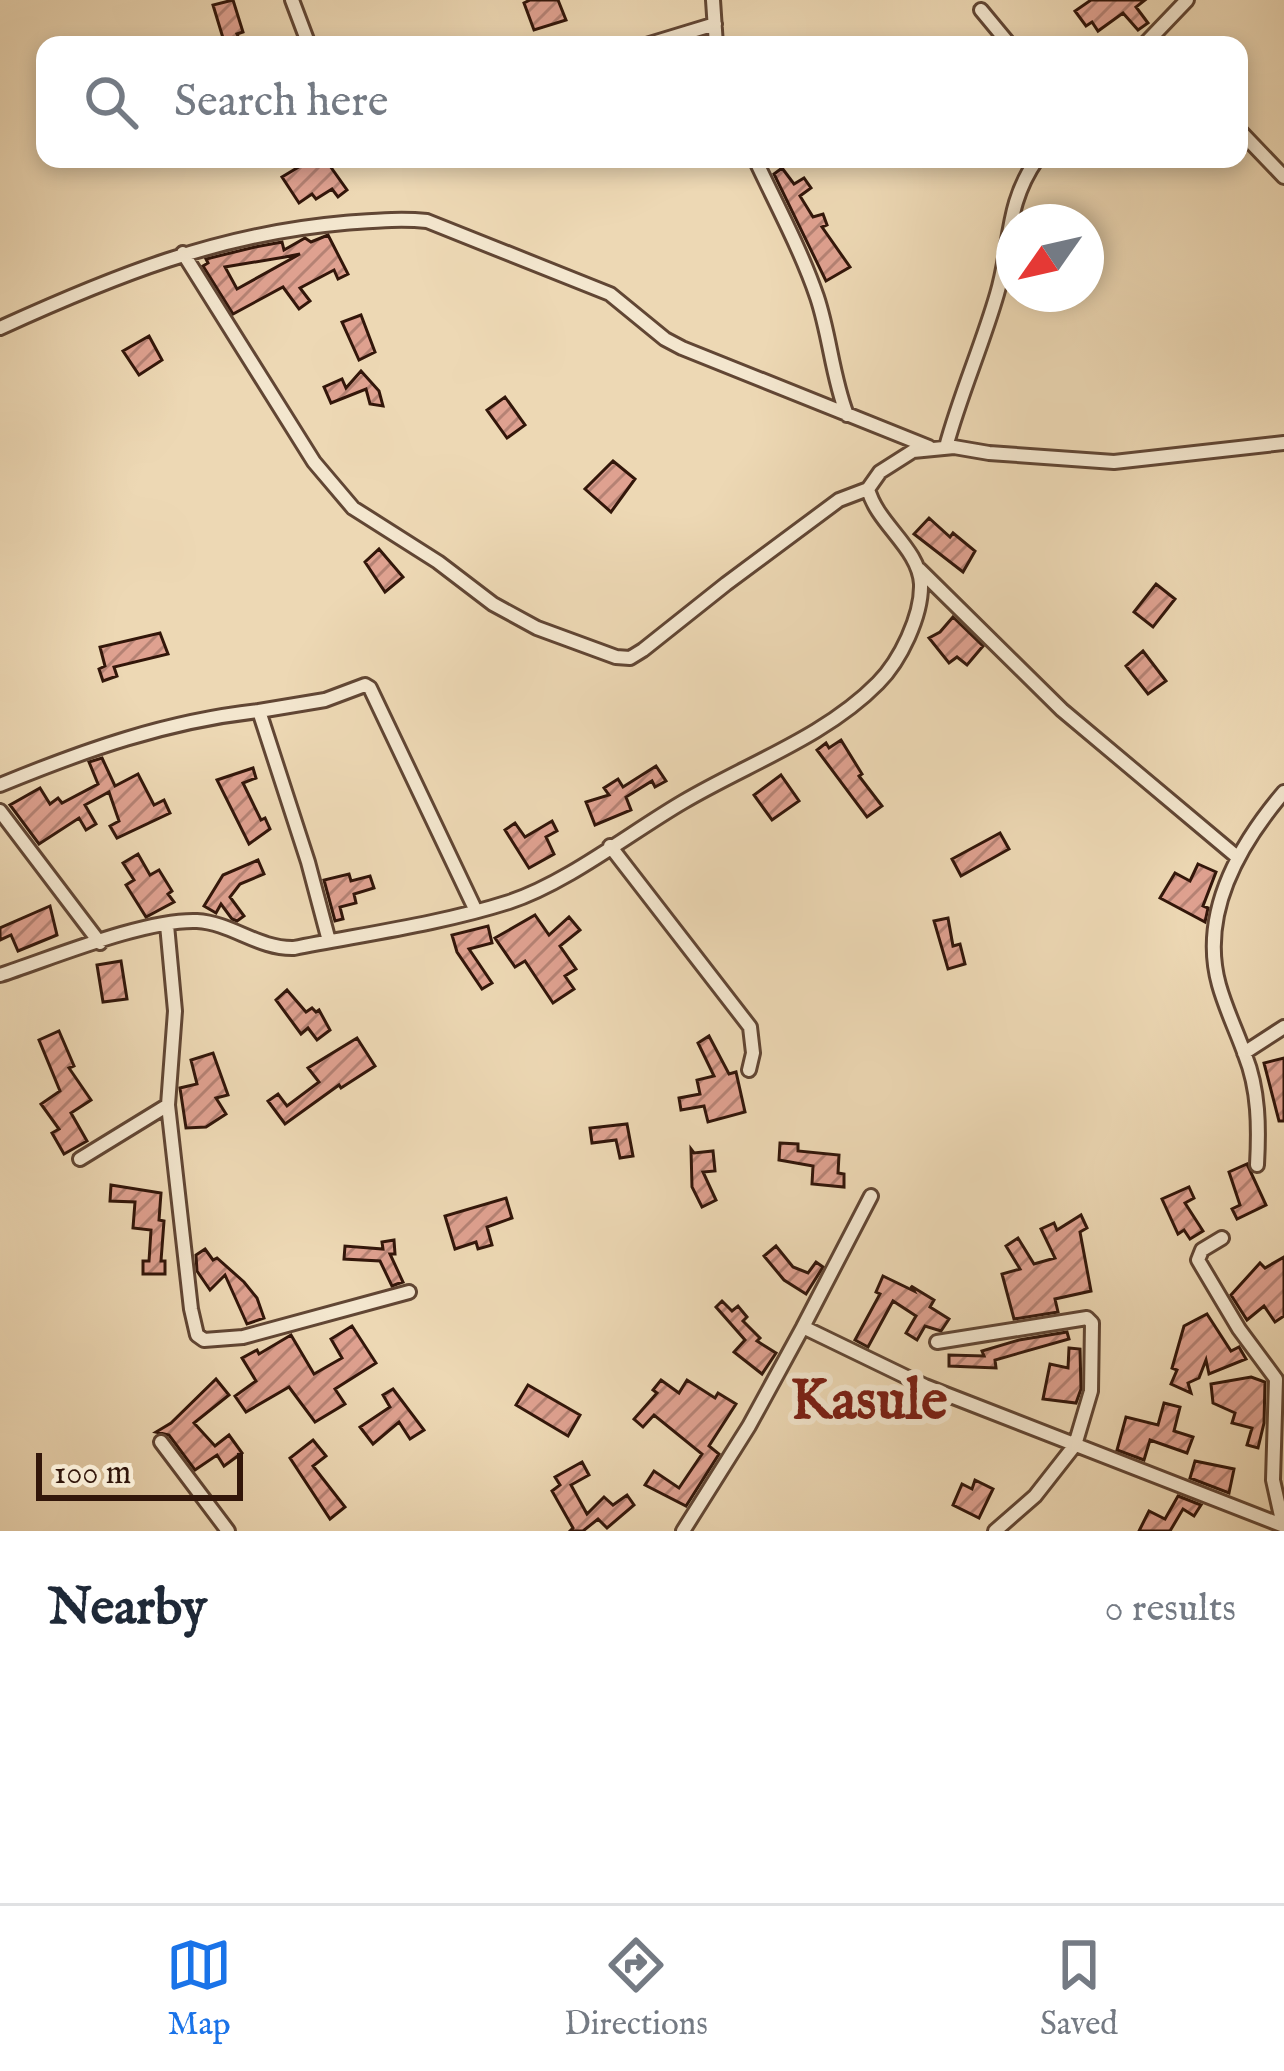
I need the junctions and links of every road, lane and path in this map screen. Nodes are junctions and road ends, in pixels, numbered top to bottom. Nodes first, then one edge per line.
1 (292, 0) edge
2 (713, 0) edge
3 (1187, 0) edge
4 (981, 10) dead end
5 (715, 24) junction
6 (306, 36) edge
7 (676, 36) edge
8 (716, 36) edge
9 (1003, 36) edge
10 (1163, 36) edge
11 (1248, 140) edge
12 (759, 168) edge
13 (1032, 168) edge
14 (1284, 178) edge
15 (183, 253) junction
16 (0, 328) edge
17 (848, 415) junction
18 (1284, 443) edge
19 (929, 447) junction
20 (946, 447) junction
21 (868, 489) junction
22 (918, 568) junction
23 (259, 711) junction
24 (0, 785) edge
25 (1284, 792) edge
26 (0, 811) edge
27 (610, 846) junction
28 (1236, 856) junction
29 (476, 911) junction
30 (167, 925) junction
31 (329, 941) junction
32 (100, 943) junction
33 (0, 975) edge
34 (1284, 1027) edge
35 (1244, 1053) junction
36 (749, 1070) dead end
37 (168, 1105) junction
38 (80, 1159) dead end
39 (1256, 1165) dead end
40 (871, 1196) dead end
41 (1222, 1238) dead end
42 (409, 1292) dead end
43 (802, 1327) junction
44 (937, 1342) dead end
45 (161, 1442) dead end
46 (1075, 1445) junction
47 (1283, 1525) edge
48 (228, 1531) edge
49 (683, 1531) edge
50 (995, 1531) edge

1 - 6 street
2 - 5 street
3 - 10 street
4 - 9 street
5 - 7 street
5 - 8 street
11 - 14 street
12 - 17 street
13 - 20 street
15 - 16 street
15 - 17 street
15 - 21 street
17 - 19 street
18 - 20 street
19 - 20 street
19 - 21 street
21 - 22 street
22 - 27 street
22 - 28 street
23 - 24 street
23 - 29 street
23 - 31 street
25 - 28 street
26 - 32 street
27 - 29 street
27 - 36 street
28 - 35 street
29 - 31 street
30 - 31 street
30 - 32 street
30 - 37 street
32 - 33 street
34 - 35 street
35 - 39 street
37 - 38 street
37 - 42 street
40 - 43 street
41 - 47 street
43 - 46 street
43 - 49 street
44 - 46 street
45 - 48 street
46 - 47 street
46 - 50 street

